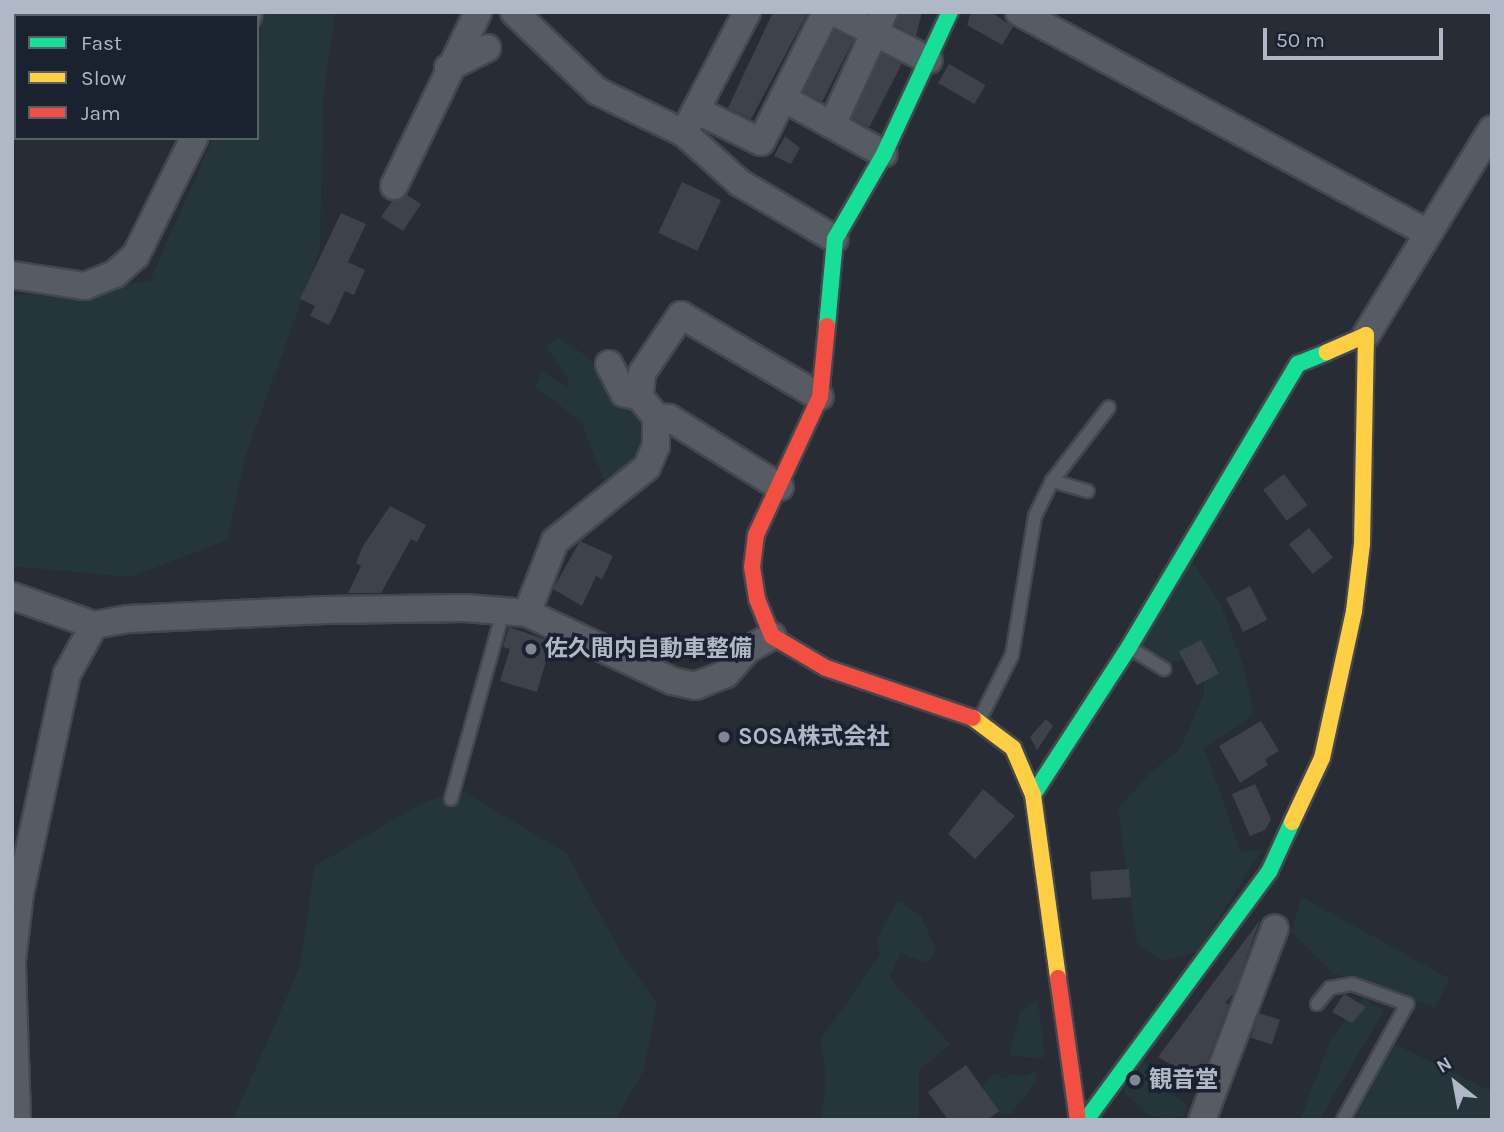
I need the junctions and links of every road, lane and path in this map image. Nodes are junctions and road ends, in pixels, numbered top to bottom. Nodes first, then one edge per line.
1 (478, 12) edge
2 (514, 12) edge
3 (747, 12) edge
4 (826, 12) edge
5 (833, 12) edge
6 (950, 12) edge
7 (1019, 12) edge
8 (880, 23) edge
9 (487, 48) dead end
10 (929, 60) junction
11 (449, 68) junction
12 (783, 98) junction
13 (690, 122) junction
14 (833, 123) junction
15 (1492, 129) edge
16 (193, 140) edge
17 (884, 154) junction
18 (394, 186) dead end
19 (1428, 233) junction
20 (835, 239) junction
21 (12, 275) edge
22 (1366, 335) junction
23 (609, 364) dead end
24 (820, 397) junction
25 (648, 407) junction
26 (1109, 407) dead end
27 (1230, 473) junction
28 (1052, 481) junction
29 (780, 486) junction
30 (1241, 489) dead end
31 (1088, 491) dead end
32 (12, 596) edge
33 (515, 612) junction
34 (94, 625) junction
35 (772, 636) junction
36 (1129, 647) junction
37 (1164, 669) dead end
38 (980, 720) junction
39 (1033, 796) junction
40 (452, 799) dead end
41 (1275, 929) dead end
42 (12, 961) edge
43 (12, 967) edge
44 (1317, 1004) dead end
45 (17, 1120) edge
46 (1078, 1120) edge
47 (1086, 1120) edge
48 (1202, 1120) edge
49 (1343, 1120) edge

1 - 11 street
2 - 13 street
3 - 13 street
4 - 12 street
5 - 8 street
6 - 10 street
7 - 19 street
8 - 10 street
8 - 14 street
9 - 11 street
10 - 17 street
11 - 18 street
12 - 13 street
12 - 14 street
13 - 20 street
14 - 17 street
15 - 19 street
16 - 21 street
17 - 20 street
19 - 22 street
20 - 24 street
22 - 27 street
22 - 47 street
23 - 25 street
24 - 25 street
24 - 29 street
25 - 29 street
25 - 33 street
26 - 28 lane
27 - 30 lane
27 - 36 street
28 - 31 lane
28 - 38 lane
29 - 35 street
32 - 34 street
33 - 34 street
33 - 35 street
33 - 40 lane
34 - 42 street
35 - 38 street
36 - 37 lane
36 - 39 street
38 - 39 street
39 - 46 street
41 - 48 street
43 - 45 street
44 - 49 lane

